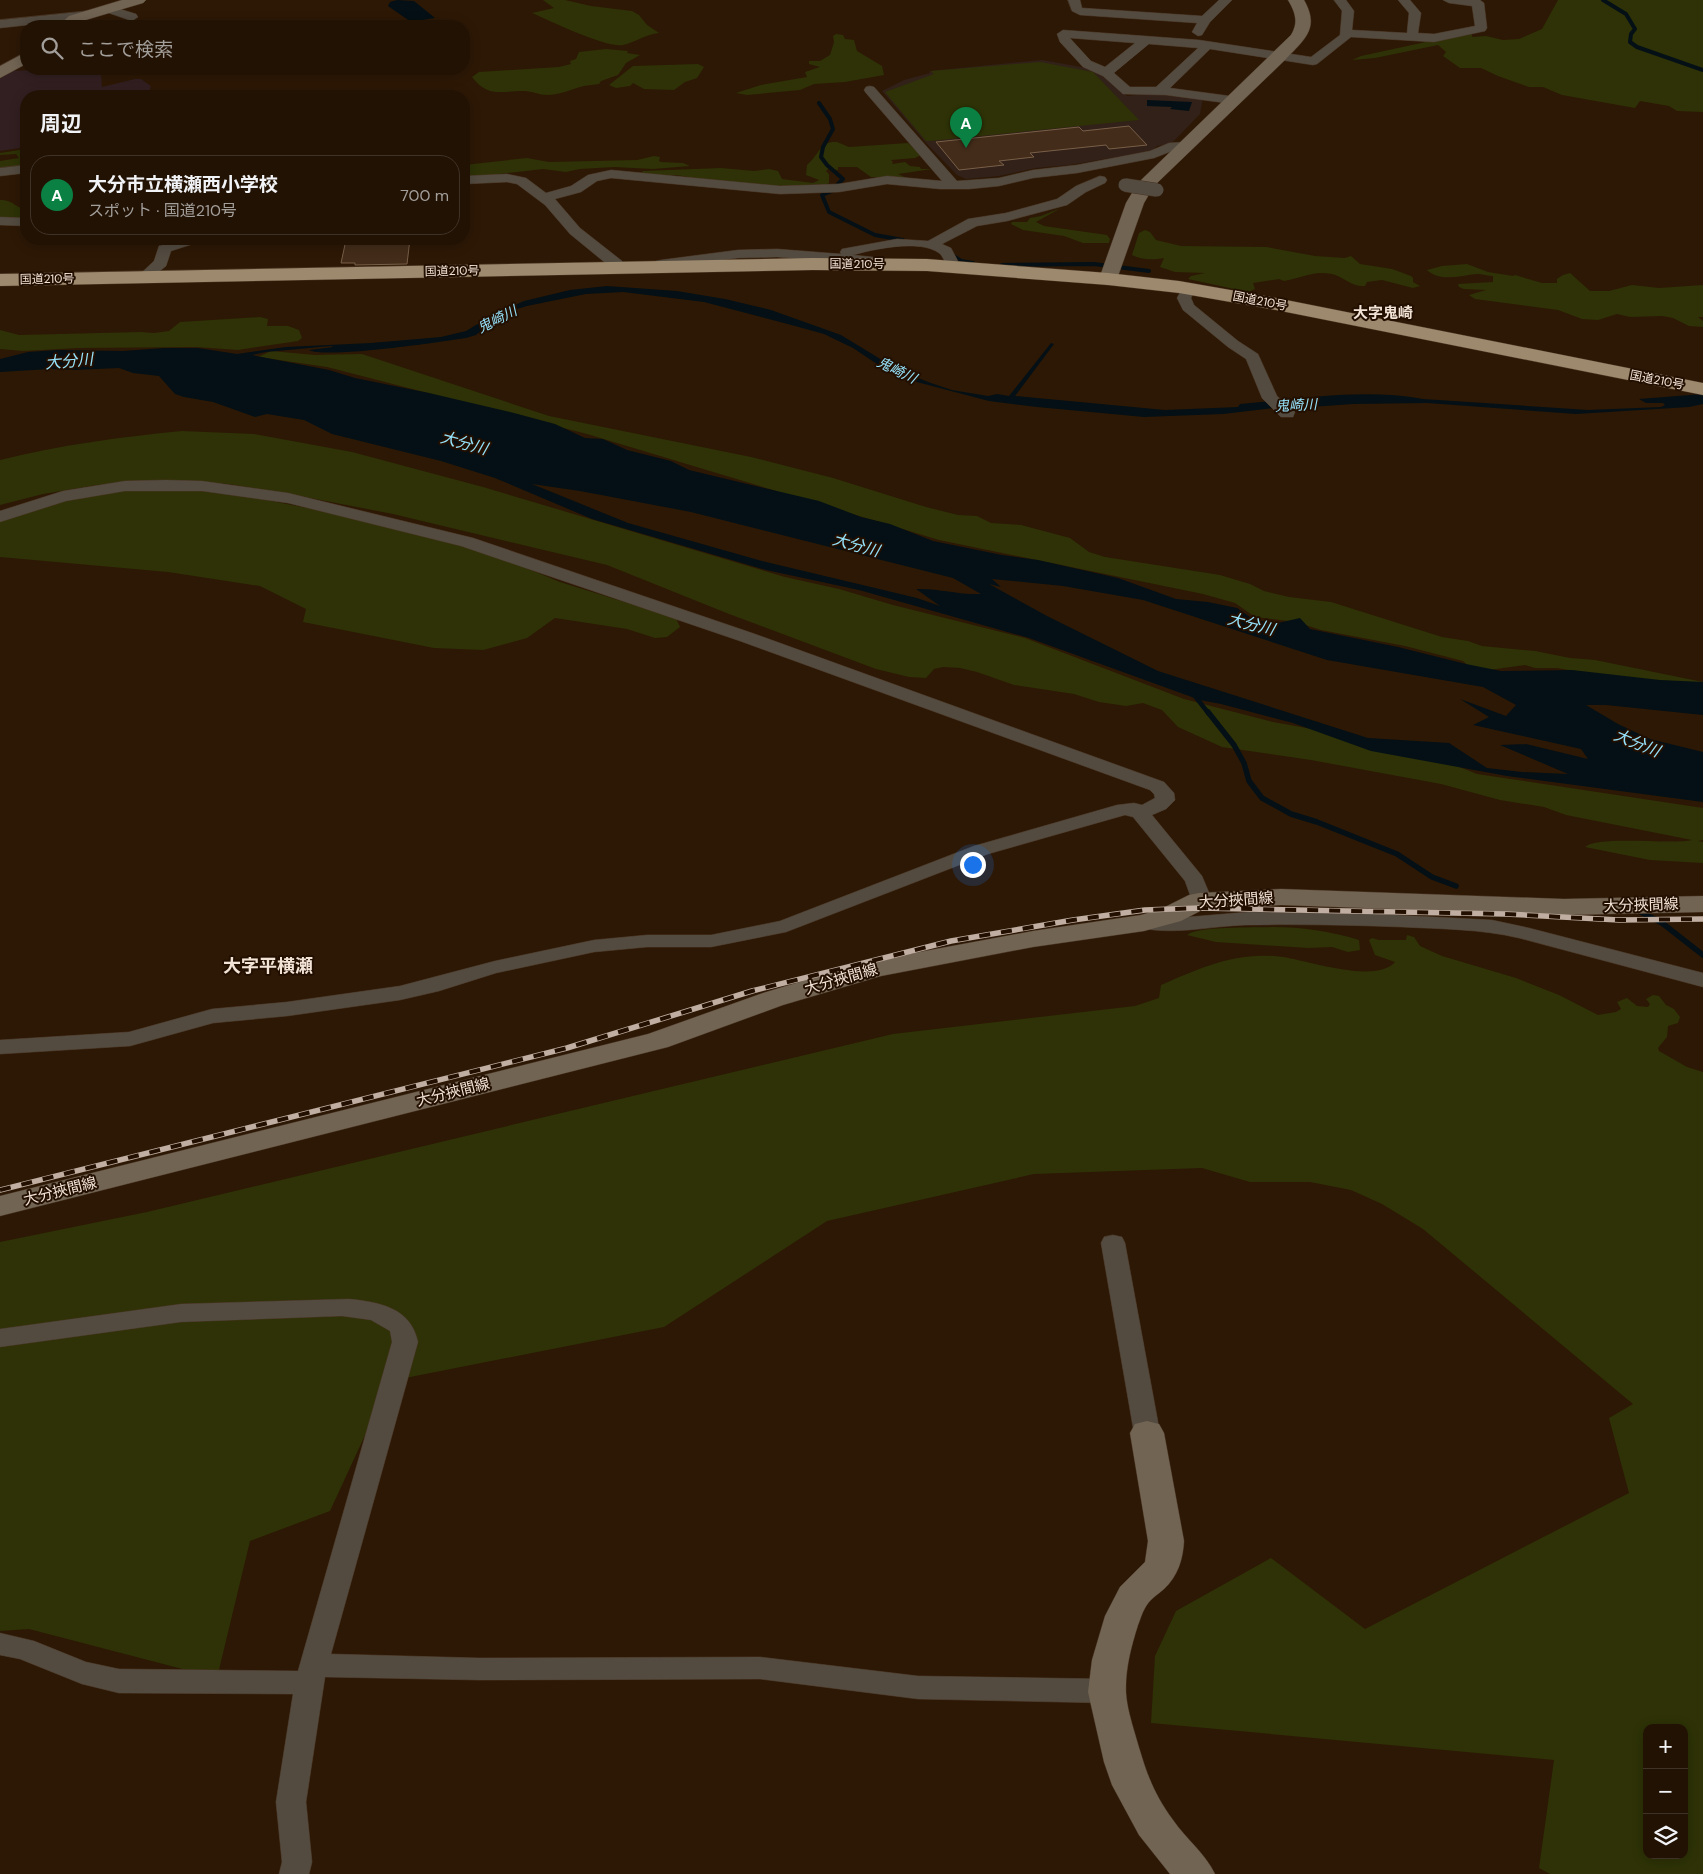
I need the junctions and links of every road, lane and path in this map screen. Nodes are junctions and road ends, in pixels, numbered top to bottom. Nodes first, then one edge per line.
1 (138, 0) edge
2 (1074, 0) edge
3 (1226, 0) edge
4 (1296, 0) edge
5 (1340, 0) edge
6 (1404, 0) edge
7 (1450, 0) edge
8 (107, 9) junction
9 (88, 15) junction
10 (132, 17) dead end
11 (39, 20) edge
12 (73, 20) edge
13 (1205, 20) junction
14 (20, 22) edge
15 (0, 24) edge
16 (1347, 33) junction
17 (1412, 37) junction
18 (1146, 40) junction
19 (1192, 43) junction
20 (1208, 45) junction
21 (1280, 56) junction
22 (20, 61) edge
23 (1107, 72) junction
24 (0, 73) edge
25 (870, 90) dead end
26 (1159, 90) junction
27 (1233, 100) junction
28 (1185, 146) junction
29 (20, 169) edge
30 (1073, 169) junction
31 (0, 172) edge
32 (470, 180) edge
33 (1100, 180) junction
34 (953, 185) junction
35 (1157, 190) dead end
36 (544, 198) junction
37 (0, 221) edge
38 (20, 222) edge
39 (176, 245) edge
40 (930, 245) junction
41 (832, 257) junction
42 (927, 265) junction
43 (619, 267) junction
44 (639, 267) junction
45 (954, 267) junction
46 (144, 277) junction
47 (1108, 279) junction
48 (0, 280) edge
49 (1189, 288) junction
50 (1703, 389) edge
51 (1287, 413) dead end
52 (0, 517) edge
53 (1140, 813) junction
54 (1194, 903) junction
55 (1703, 904) edge
56 (1144, 923) junction
57 (1703, 980) edge
58 (0, 1047) edge
59 (0, 1206) edge
60 (1113, 1243) dead end
61 (0, 1338) edge
62 (1147, 1432) joint
63 (0, 1644) edge
64 (312, 1674) junction
65 (1107, 1691) junction
66 (294, 1874) edge
67 (1195, 1874) edge

1 - 8 street
2 - 13 street
3 - 13 street
4 - 21 street
5 - 16 street
6 - 17 street
7 - 17 street
8 - 9 street
8 - 10 street
9 - 11 street
9 - 12 street
13 - 19 street
14 - 15 street
16 - 17 street
16 - 21 street
18 - 19 street
18 - 23 street
18 - 23 street
19 - 20 street
20 - 21 street
20 - 26 street
21 - 27 street
22 - 24 street
23 - 26 street
25 - 34 street
26 - 27 street
27 - 28 street
28 - 30 street
28 - 47 street
29 - 31 street
30 - 33 street
30 - 34 street
32 - 36 street
33 - 35 street, bridge
33 - 40 street
34 - 36 street
36 - 43 street
37 - 38 street
39 - 46 street
40 - 41 street
40 - 45 street
41 - 42 street
41 - 44 street
42 - 44 highway, 国道210号
42 - 45 highway, 国道210号
43 - 44 highway, 国道210号
43 - 46 highway, 国道210号
45 - 47 highway, 国道210号
46 - 48 highway, 国道210号
47 - 49 highway, 国道210号
49 - 50 highway, 国道210号
49 - 51 street
52 - 53 street
53 - 54 street
53 - 58 street
54 - 55 street, 大分挾間線
54 - 56 street, 大分挾間線
56 - 57 street
56 - 59 street, 大分挾間線
60 - 62 street
61 - 64 street
62 - 65 street
63 - 64 street
64 - 65 street
64 - 66 street
65 - 67 street

